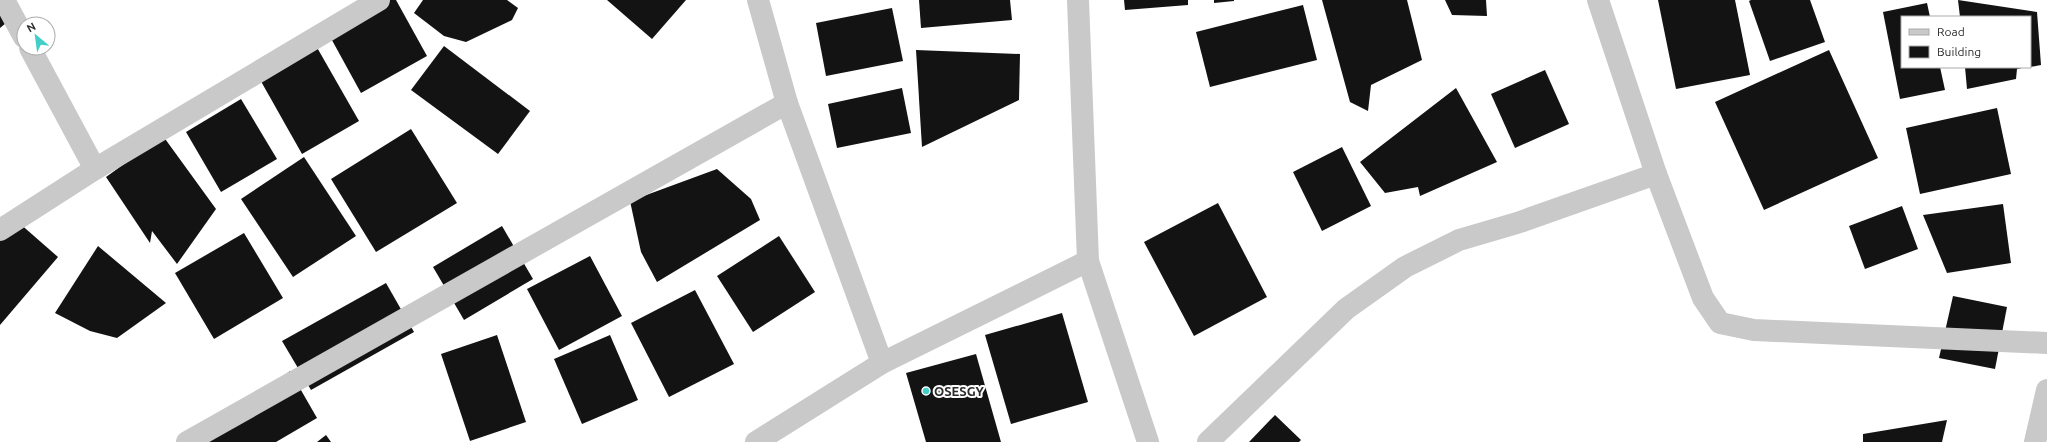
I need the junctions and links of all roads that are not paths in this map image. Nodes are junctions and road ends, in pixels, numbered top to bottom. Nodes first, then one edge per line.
1 (4, 0) edge
2 (379, 0) edge
3 (758, 0) edge
4 (1078, 0) edge
5 (1598, 0) edge
6 (16, 23) edge
7 (34, 56) edge
8 (787, 103) junction
9 (95, 169) junction
10 (1656, 174) junction
11 (0, 230) edge
12 (1088, 261) junction
13 (2047, 343) edge
14 (882, 363) junction
15 (2047, 390) edge
16 (187, 442) edge
17 (756, 442) edge
18 (1148, 442) edge
19 (1208, 442) edge
20 (2035, 442) edge

1 - 6 street
2 - 9 street
3 - 8 street
4 - 12 street
5 - 10 street
7 - 9 street
8 - 14 street
8 - 16 street
9 - 11 street
10 - 13 street
10 - 19 street
12 - 14 street
12 - 18 street
14 - 17 street
15 - 20 street

